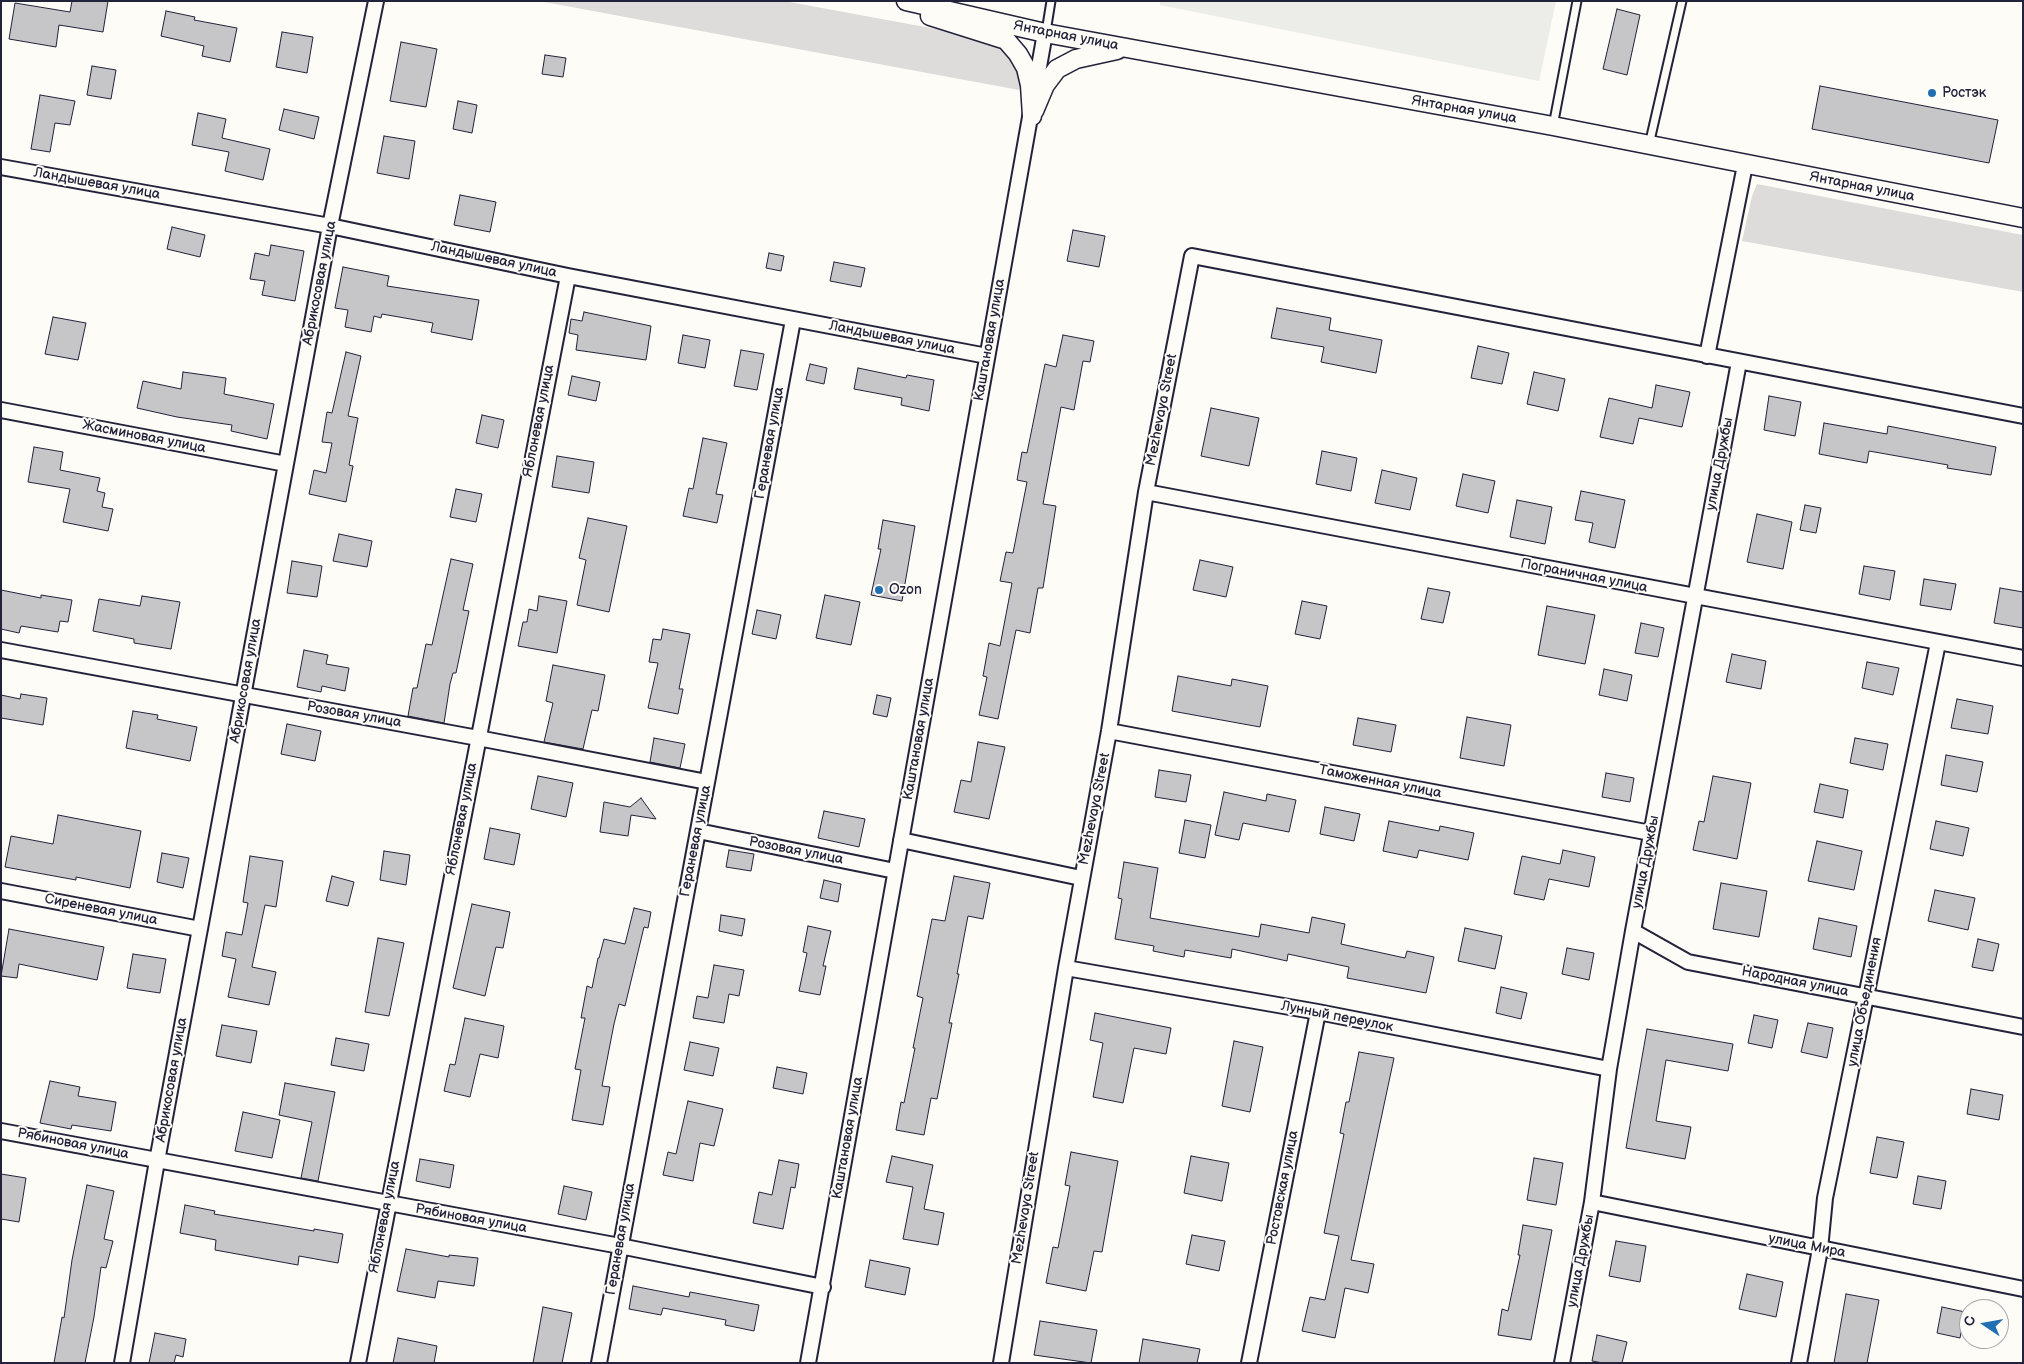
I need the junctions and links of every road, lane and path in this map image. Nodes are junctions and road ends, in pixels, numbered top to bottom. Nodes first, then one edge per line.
1 (376, 1) edge
2 (897, 1) edge
3 (906, 1) edge
4 (1051, 1) edge
5 (1577, 1) edge
6 (1682, 1) edge
7 (1046, 33) junction
8 (1128, 48) junction
9 (1032, 116) junction
10 (1553, 126) junction
11 (1649, 145) junction
12 (1745, 164) junction
13 (1, 167) edge
14 (2023, 218) edge
15 (330, 226) junction
16 (568, 276) junction
17 (793, 320) junction
18 (987, 356) junction
19 (1707, 356) junction
20 (1739, 362) junction
21 (1, 410) edge
22 (2023, 416) edge
23 (286, 464) junction
24 (1146, 492) junction
25 (1694, 596) junction
26 (1938, 643) junction
27 (1, 650) edge
28 (2023, 658) edge
29 (243, 696) junction
30 (1110, 730) junction
31 (478, 738) junction
32 (707, 782) junction
33 (698, 831) junction
34 (1651, 832) junction
35 (901, 840) junction
36 (895, 871) junction
37 (1082, 878) junction
38 (1, 891) edge
39 (200, 928) junction
40 (1633, 932) junction
41 (1066, 968) junction
42 (1867, 996) junction
43 (1318, 1012) junction
44 (2023, 1027) edge
45 (1608, 1069) junction
46 (1, 1131) edge
47 (158, 1161) junction
48 (1592, 1202) junction
49 (387, 1204) junction
50 (620, 1246) junction
51 (1820, 1249) junction
52 (822, 1286) junction
53 (2023, 1289) edge
54 (122, 1363) edge
55 (358, 1363) edge
56 (599, 1363) edge
57 (808, 1363) edge
58 (1001, 1363) edge
59 (1249, 1363) edge
60 (1562, 1363) edge
61 (1799, 1363) edge

1 - 15 street, Абрикосовая улица
2 - 9 street
3 - 7 street, Янтарная улица
4 - 7 lane
5 - 10 lane
6 - 11 lane
7 - 8 street, Янтарная улица
7 - 9 street, Каштановая улица
8 - 9 street
8 - 10 street, Янтарная улица
9 - 18 street, Каштановая улица
10 - 11 street, Янтарная улица
11 - 12 street, Янтарная улица
12 - 14 street, Янтарная улица
12 - 19 street
13 - 15 street, Ландышевая улица
15 - 16 street, Ландышевая улица
15 - 23 street, Абрикосовая улица
16 - 17 street, Ландышевая улица
16 - 31 street, Яблоневая улица
17 - 18 street, Ландышевая улица
17 - 32 street, Гераневая улица
18 - 35 street, Каштановая улица
19 - 20 street
19 - 24 street, Mezhevaya Street
20 - 22 street
20 - 25 street, улица Дружбы
21 - 23 street, Жасминовая улица
23 - 29 street, Абрикосовая улица
24 - 25 street, Пограничная улица
24 - 30 street, Mezhevaya Street
25 - 26 street, Пограничная улица
25 - 34 street, улица Дружбы
26 - 28 street, Пограничная улица
26 - 42 street, улица Объединения
27 - 29 street, Розовая улица
29 - 31 street, Розовая улица
29 - 39 street, Абрикосовая улица
30 - 34 street, Таможенная улица
30 - 37 street, Mezhevaya Street
31 - 32 street, Розовая улица
31 - 49 street, Яблоневая улица
32 - 33 street, Гераневая улица
33 - 36 street, Розовая улица
33 - 50 street, Гераневая улица
34 - 40 street, улица Дружбы
35 - 36 street, Каштановая улица
35 - 37 street
36 - 52 street, Каштановая улица
37 - 41 street, Mezhevaya Street
38 - 39 street, Сиреневая улица
39 - 47 street, Абрикосовая улица
40 - 42 street, Народная улица
40 - 45 street, улица Дружбы
41 - 43 street, Лунный переулок
41 - 58 street, Mezhevaya Street
42 - 44 street, Народная улица
42 - 51 street, улица Объединения
43 - 45 street, Лунный переулок
43 - 59 street, Ростовская улица
45 - 48 street, улица Дружбы
46 - 47 street, Рябиновая улица
47 - 49 street, Рябиновая улица
47 - 54 street, Абрикосовая улица
48 - 51 street, улица Мира
48 - 60 street, улица Дружбы
49 - 50 street, Рябиновая улица
49 - 55 street, Яблоневая улица
50 - 52 street, Рябиновая улица
50 - 56 street, Гераневая улица
51 - 53 street, улица Мира
51 - 61 street, улица Объединения
52 - 57 street, Каштановая улица

